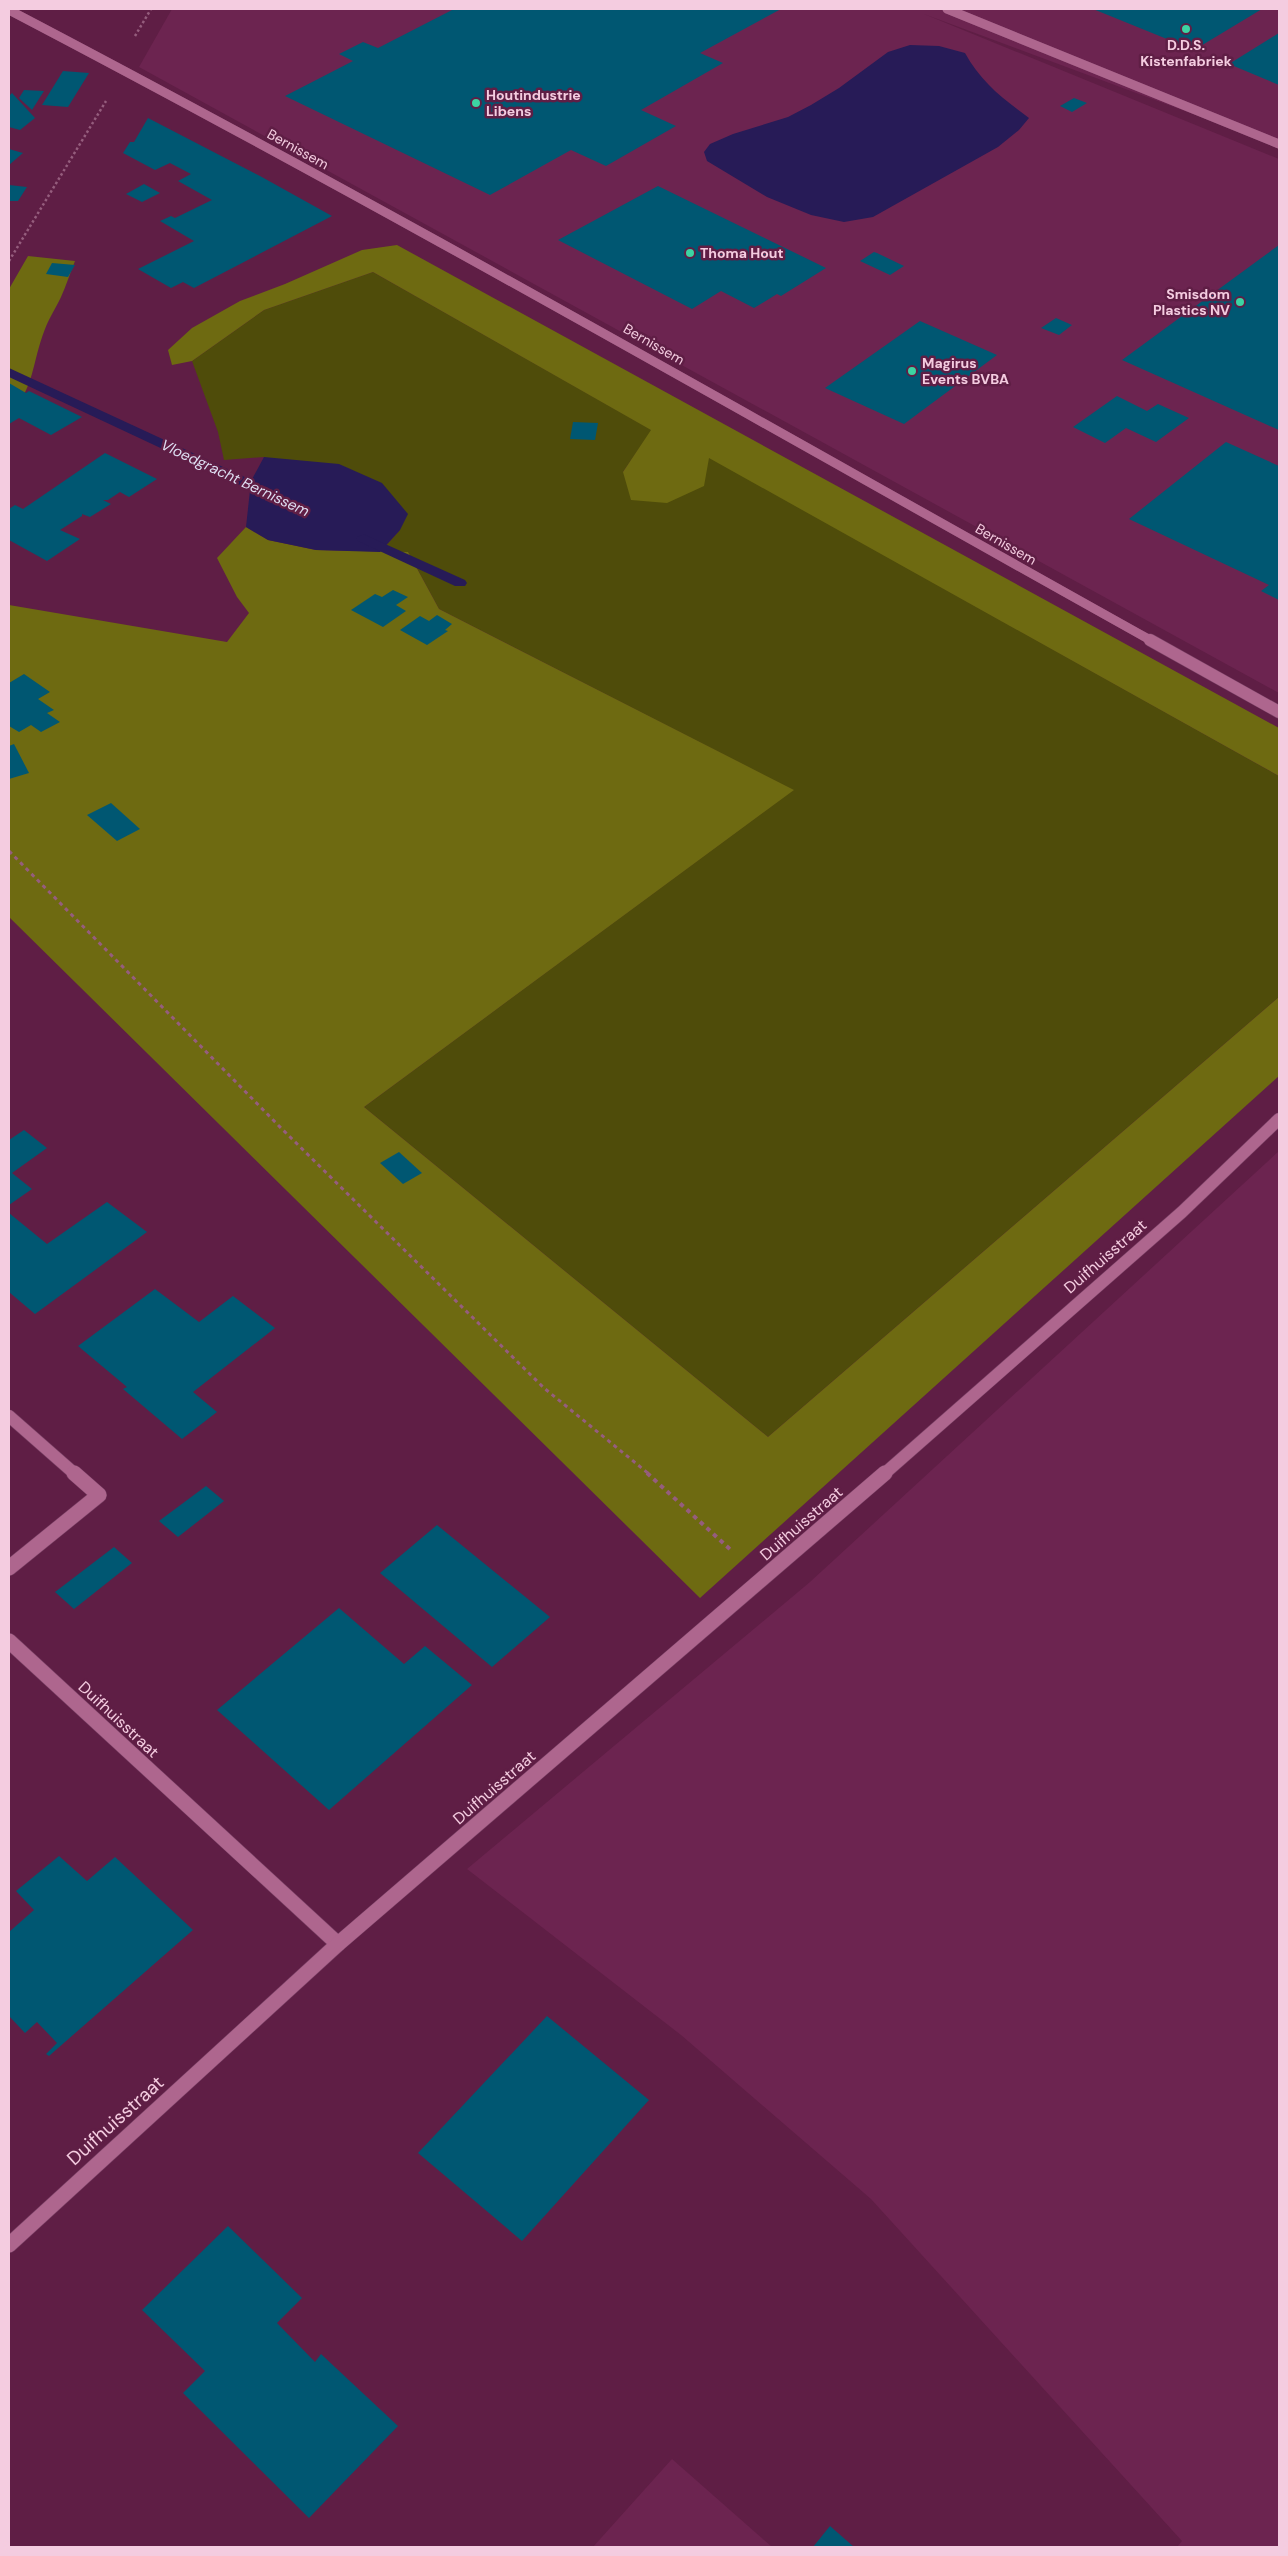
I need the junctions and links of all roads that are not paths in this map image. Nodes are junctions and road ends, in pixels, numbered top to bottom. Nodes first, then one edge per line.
1 (947, 9) edge
2 (9, 10) edge
3 (1279, 144) edge
4 (1279, 712) edge
5 (1279, 1119) edge
6 (9, 1416) edge
7 (9, 1568) edge
8 (9, 1641) edge
9 (338, 1944) junction
10 (9, 2245) edge

1 - 3 street
2 - 4 street, Bernissem
5 - 9 street, Duifhuisstraat
6 - 7 street
8 - 9 street, Duifhuisstraat
9 - 10 street, Duifhuisstraat

